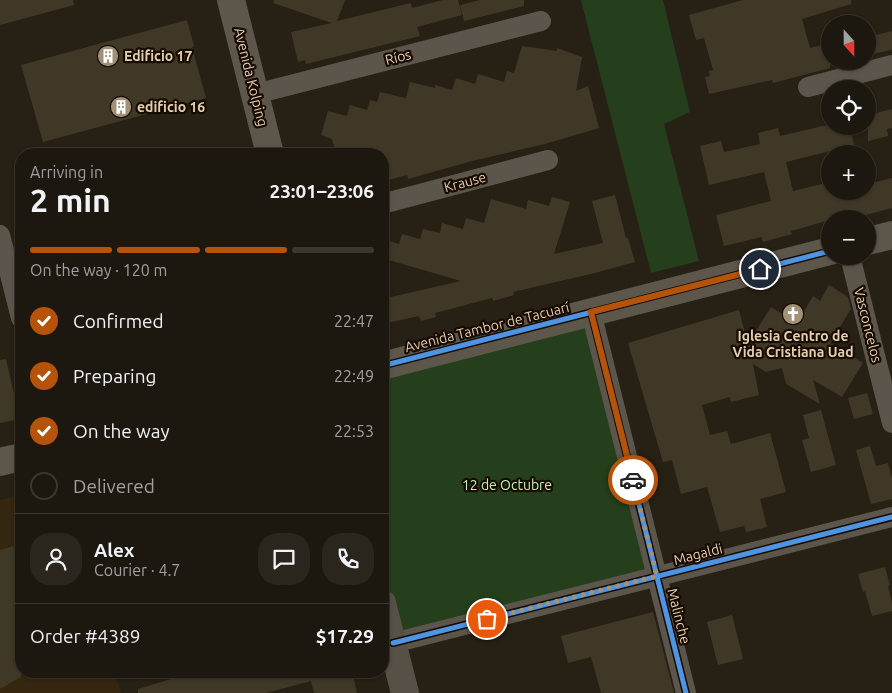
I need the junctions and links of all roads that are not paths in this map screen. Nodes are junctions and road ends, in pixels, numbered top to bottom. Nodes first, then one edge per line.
1 (231, 0) edge
2 (541, 21) dead end
3 (892, 65) edge
4 (808, 87) dead end
5 (255, 94) junction
6 (268, 148) edge
7 (548, 160) dead end
8 (389, 202) edge
9 (0, 235) edge
10 (892, 235) edge
11 (876, 240) edge
12 (821, 253) edge
13 (852, 265) edge
14 (15, 294) edge
15 (591, 312) junction
16 (389, 364) edge
17 (892, 423) edge
18 (15, 458) edge
19 (0, 462) edge
20 (892, 517) edge
21 (657, 576) junction
22 (389, 628) edge
23 (393, 643) junction
24 (405, 693) edge
25 (686, 693) edge

1 - 5 main road, Avenida Kolping
2 - 5 street, Ríos
3 - 4 street
5 - 6 main road, Avenida Kolping
7 - 8 street, Krause
9 - 14 street
10 - 11 main road
12 - 15 main road, Avenida Tambor de Tacuarí
13 - 17 street, Vasconcelos
15 - 16 main road, Avenida Tambor de Tacuarí
15 - 21 street, Malinche
18 - 19 main road
20 - 21 street, Magaldi
21 - 23 street, Magaldi
21 - 25 street, Malinche
22 - 23 main road
23 - 24 main road

